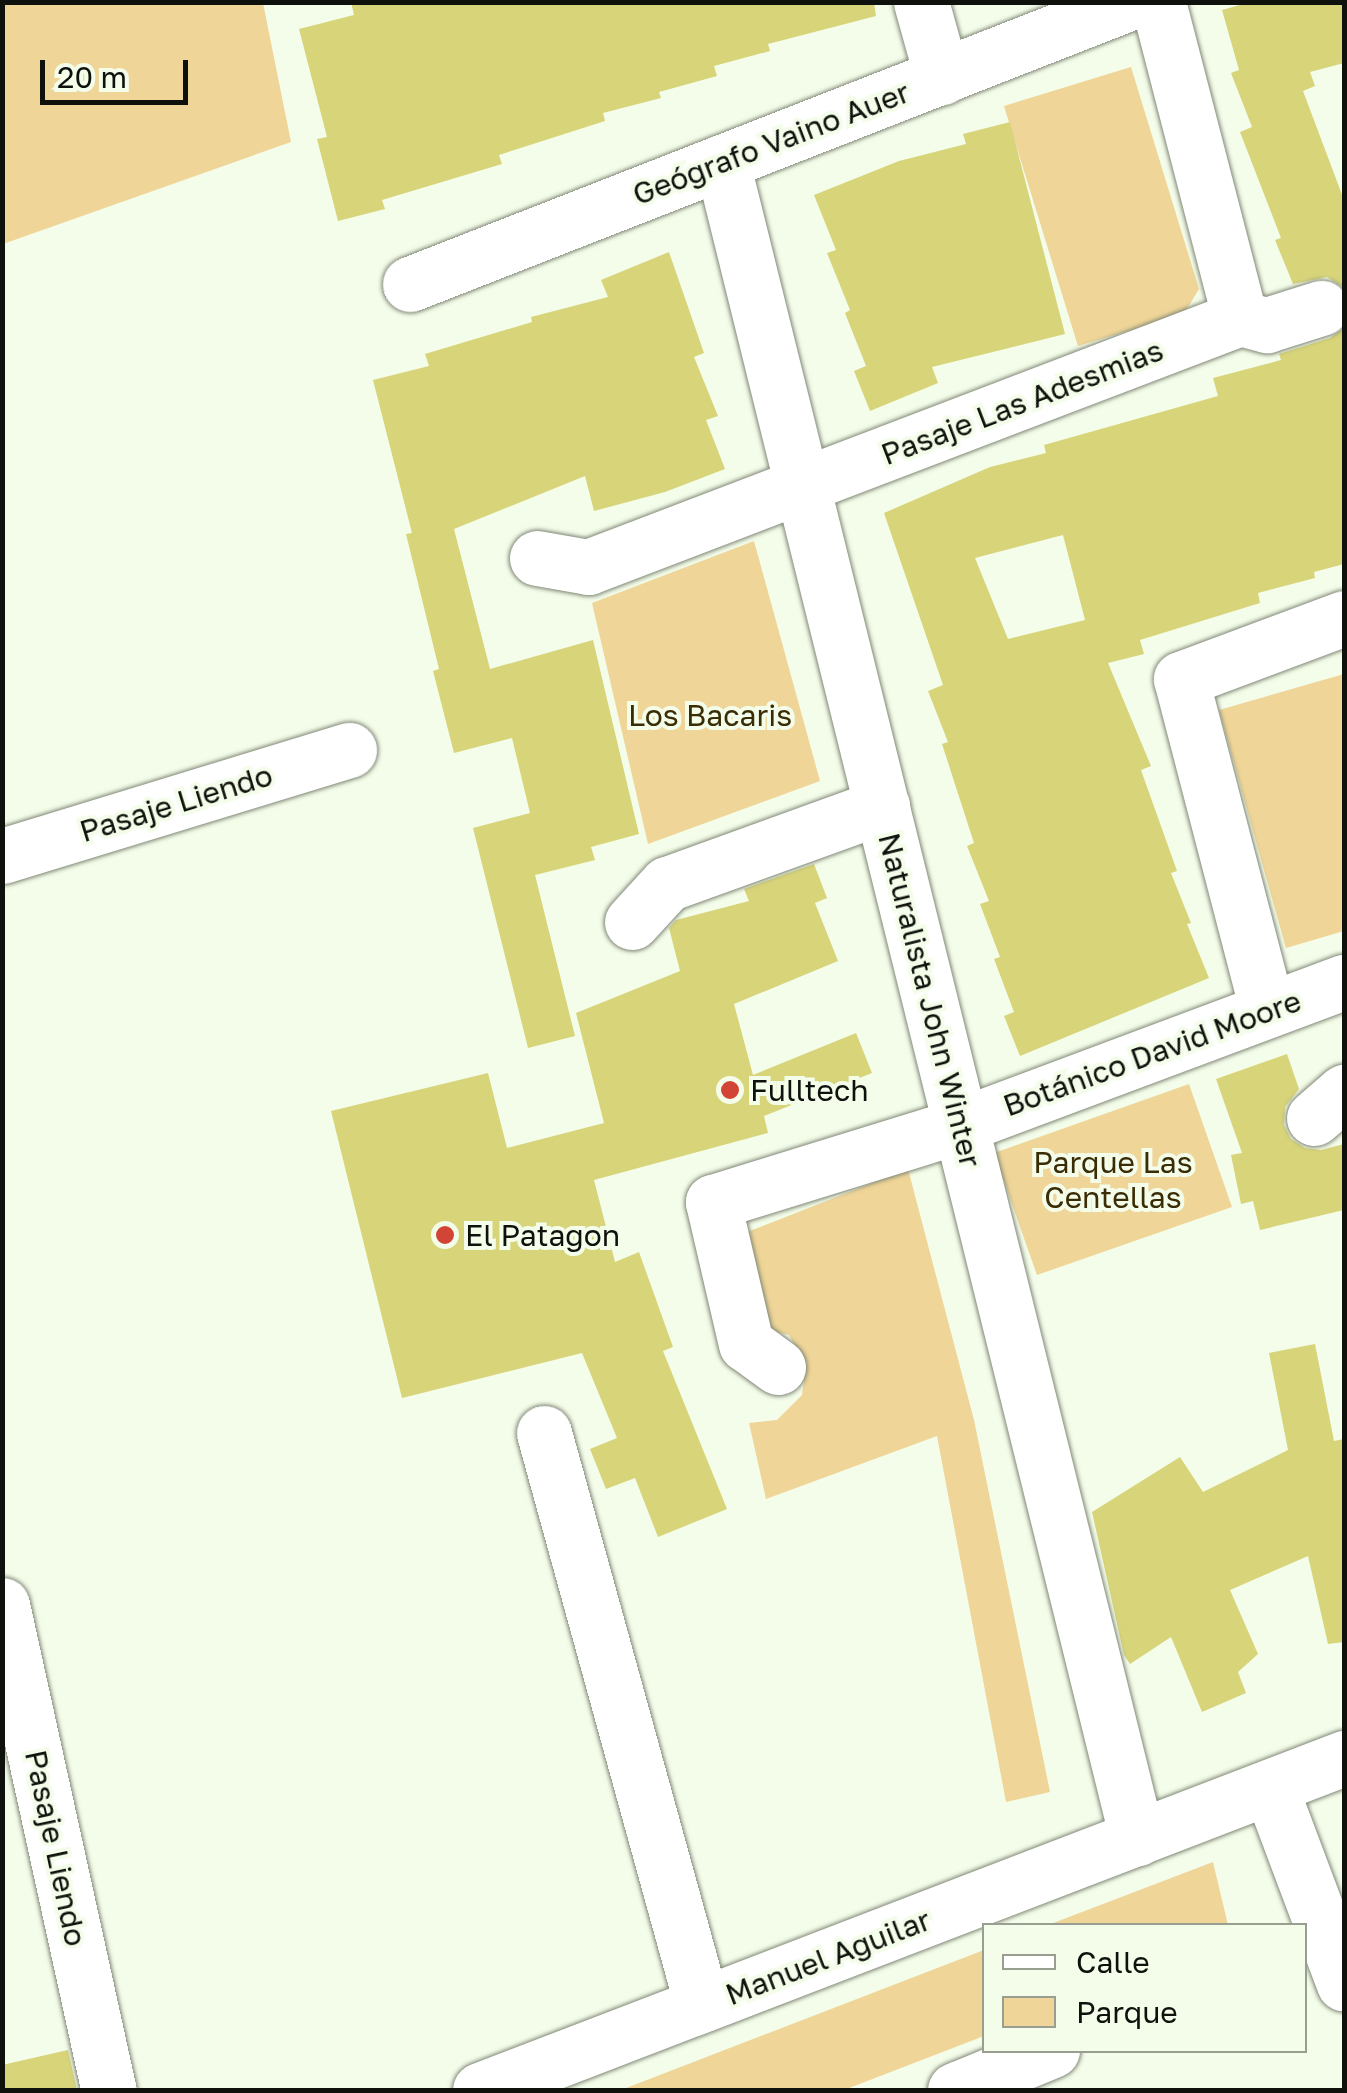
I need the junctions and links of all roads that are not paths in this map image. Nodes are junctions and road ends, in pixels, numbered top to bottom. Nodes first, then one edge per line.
1 (921, 2) edge
2 (1131, 2) edge
3 (1158, 2) edge
4 (942, 76) junction
5 (722, 162) junction
6 (410, 284) dead end
7 (1321, 308) dead end
8 (1240, 318) junction
9 (804, 487) junction
10 (537, 558) dead end
11 (1344, 618) edge
12 (349, 750) dead end
13 (882, 806) junction
14 (2, 856) edge
15 (632, 922) dead end
16 (1344, 982) edge
17 (1267, 1009) junction
18 (961, 1124) junction
19 (778, 1366) dead end
20 (544, 1433) dead end
21 (2, 1605) edge
22 (1344, 1758) edge
23 (1270, 1787) junction
24 (1137, 1838) junction
25 (1325, 1956) edge
26 (702, 2005) junction
27 (1045, 2053) edge
28 (109, 2090) edge
29 (480, 2090) edge
30 (955, 2090) edge

1 - 4 street
2 - 4 street, Geógrafo Vaino Auer
3 - 8 street
4 - 5 street, Geógrafo Vaino Auer
5 - 6 street, Geógrafo Vaino Auer
5 - 9 street, Naturalista John Winter
7 - 8 street, Pasaje Las Adesmias
8 - 9 street, Pasaje Las Adesmias
9 - 10 street, Pasaje Las Adesmias
9 - 13 street, Naturalista John Winter
11 - 17 street
12 - 14 street, Pasaje Liendo
13 - 15 street
13 - 18 street, Naturalista John Winter
16 - 17 street, Botánico David Moore
17 - 18 street, Botánico David Moore
18 - 19 street, Botánico David Moore
18 - 24 street, Naturalista John Winter
20 - 26 street
21 - 28 street, Pasaje Liendo
22 - 23 street, Manuel Aguilar
23 - 24 street, Manuel Aguilar
23 - 25 street
24 - 26 street, Manuel Aguilar
26 - 29 street, Manuel Aguilar
27 - 30 street

